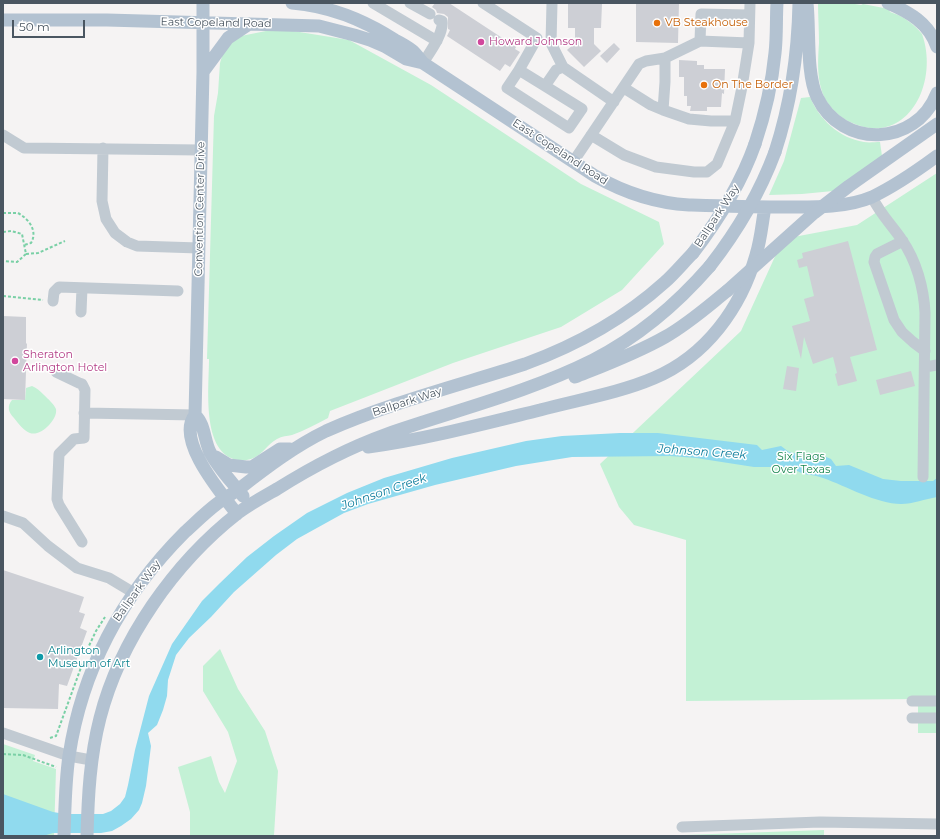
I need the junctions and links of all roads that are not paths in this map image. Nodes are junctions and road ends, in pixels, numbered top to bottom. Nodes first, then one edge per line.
1 (203, 3) edge
2 (292, 3) edge
3 (373, 3) edge
4 (410, 3) edge
5 (483, 3) edge
6 (552, 3) edge
7 (750, 3) edge
8 (777, 3) edge
9 (799, 3) edge
10 (808, 3) edge
11 (888, 3) edge
12 (749, 15) junction
13 (3, 20) edge
14 (804, 22) junction
15 (203, 23) junction
16 (250, 24) junction
17 (437, 41) junction
18 (700, 41) junction
19 (749, 43) junction
20 (937, 47) edge
21 (665, 58) junction
22 (423, 63) junction
23 (563, 67) junction
24 (519, 70) junction
25 (203, 72) junction
26 (545, 86) junction
27 (624, 88) junction
28 (937, 93) edge
29 (614, 102) junction
30 (663, 110) junction
31 (734, 121) junction
32 (937, 124) edge
33 (3, 135) edge
34 (591, 135) junction
35 (103, 148) junction
36 (201, 150) junction
37 (937, 156) edge
38 (572, 162) junction
39 (872, 196) junction
40 (765, 207) junction
41 (903, 241) junction
42 (199, 248) junction
43 (82, 288) junction
44 (178, 291) dead end
45 (48, 300) road end
46 (81, 312) dead end
47 (925, 351) junction
48 (937, 365) edge
49 (925, 367) junction
50 (56, 372) dead end
51 (481, 404) junction
52 (84, 413) junction
53 (195, 415) junction
54 (351, 449) junction
55 (294, 450) junction
56 (211, 453) junction
57 (923, 477) dead end
58 (238, 489) junction
59 (225, 498) junction
60 (250, 505) junction
61 (237, 514) junction
62 (3, 516) edge
63 (82, 542) dead end
64 (134, 593) junction
65 (151, 606) junction
66 (912, 701) dead end
67 (937, 701) edge
68 (912, 718) dead end
69 (937, 718) edge
70 (3, 733) edge
71 (69, 756) junction
72 (91, 760) junction
73 (937, 824) edge
74 (682, 827) dead end
75 (64, 836) edge
76 (87, 836) edge

1 - 15 main road, Convention Center Drive
2 - 22 main road, East Copeland Road
3 - 17 lane
4 - 17 lane
5 - 24 lane
6 - 23 lane
7 - 12 lane
8 - 55 main road, Ballpark Way, bridge
9 - 14 main road, Ballpark Way
10 - 14 main road
11 - 20 main road
12 - 18 lane
12 - 19 lane
13 - 15 main road, East Copeland Road
14 - 28 main road
14 - 51 main road, Ballpark Way, bridge
15 - 16 main road, East Copeland Road
15 - 25 main road, Convention Center Drive
16 - 22 main road, East Copeland Road
16 - 25 main road
17 - 22 lane
18 - 19 lane
18 - 21 lane
19 - 31 lane
21 - 27 lane
21 - 30 lane
22 - 38 main road, East Copeland Road
23 - 26 lane
23 - 29 lane
24 - 26 lane
24 - 26 lane
25 - 36 main road, Convention Center Drive
27 - 29 lane
27 - 30 lane
29 - 34 lane
30 - 31 lane
31 - 34 lane
32 - 51 main road, bridge
33 - 35 lane
34 - 38 lane
35 - 36 lane
35 - 42 lane
36 - 42 main road, Convention Center Drive
37 - 39 main road, East Copeland Road
38 - 40 main road, East Copeland Road
39 - 40 main road, East Copeland Road
39 - 41 lane
40 - 54 main road
41 - 47 lane
41 - 47 lane
42 - 53 main road, Convention Center Drive
43 - 44 lane
43 - 45 lane
43 - 46 lane
47 - 49 lane
48 - 49 lane
49 - 57 lane
50 - 52 lane
51 - 54 main road, Ballpark Way
52 - 53 lane
52 - 63 lane
53 - 56 main road, Convention Center Drive
53 - 59 main road, Convention Center Drive
54 - 60 main road, Ballpark Way
55 - 56 main road
55 - 58 main road, Ballpark Way
56 - 58 main road, Convention Center Drive
58 - 59 main road, Ballpark Way
58 - 60 main road, Convention Center Drive
59 - 61 main road, Convention Center Drive
59 - 64 main road, Ballpark Way
60 - 61 main road, Ballpark Way
61 - 65 main road, Ballpark Way
62 - 64 lane
64 - 65 main road
64 - 71 main road, Ballpark Way
65 - 72 main road, Ballpark Way
66 - 67 lane
68 - 69 lane
70 - 71 lane
71 - 72 lane
71 - 75 main road, Ballpark Way
72 - 76 main road, Ballpark Way
73 - 74 lane

